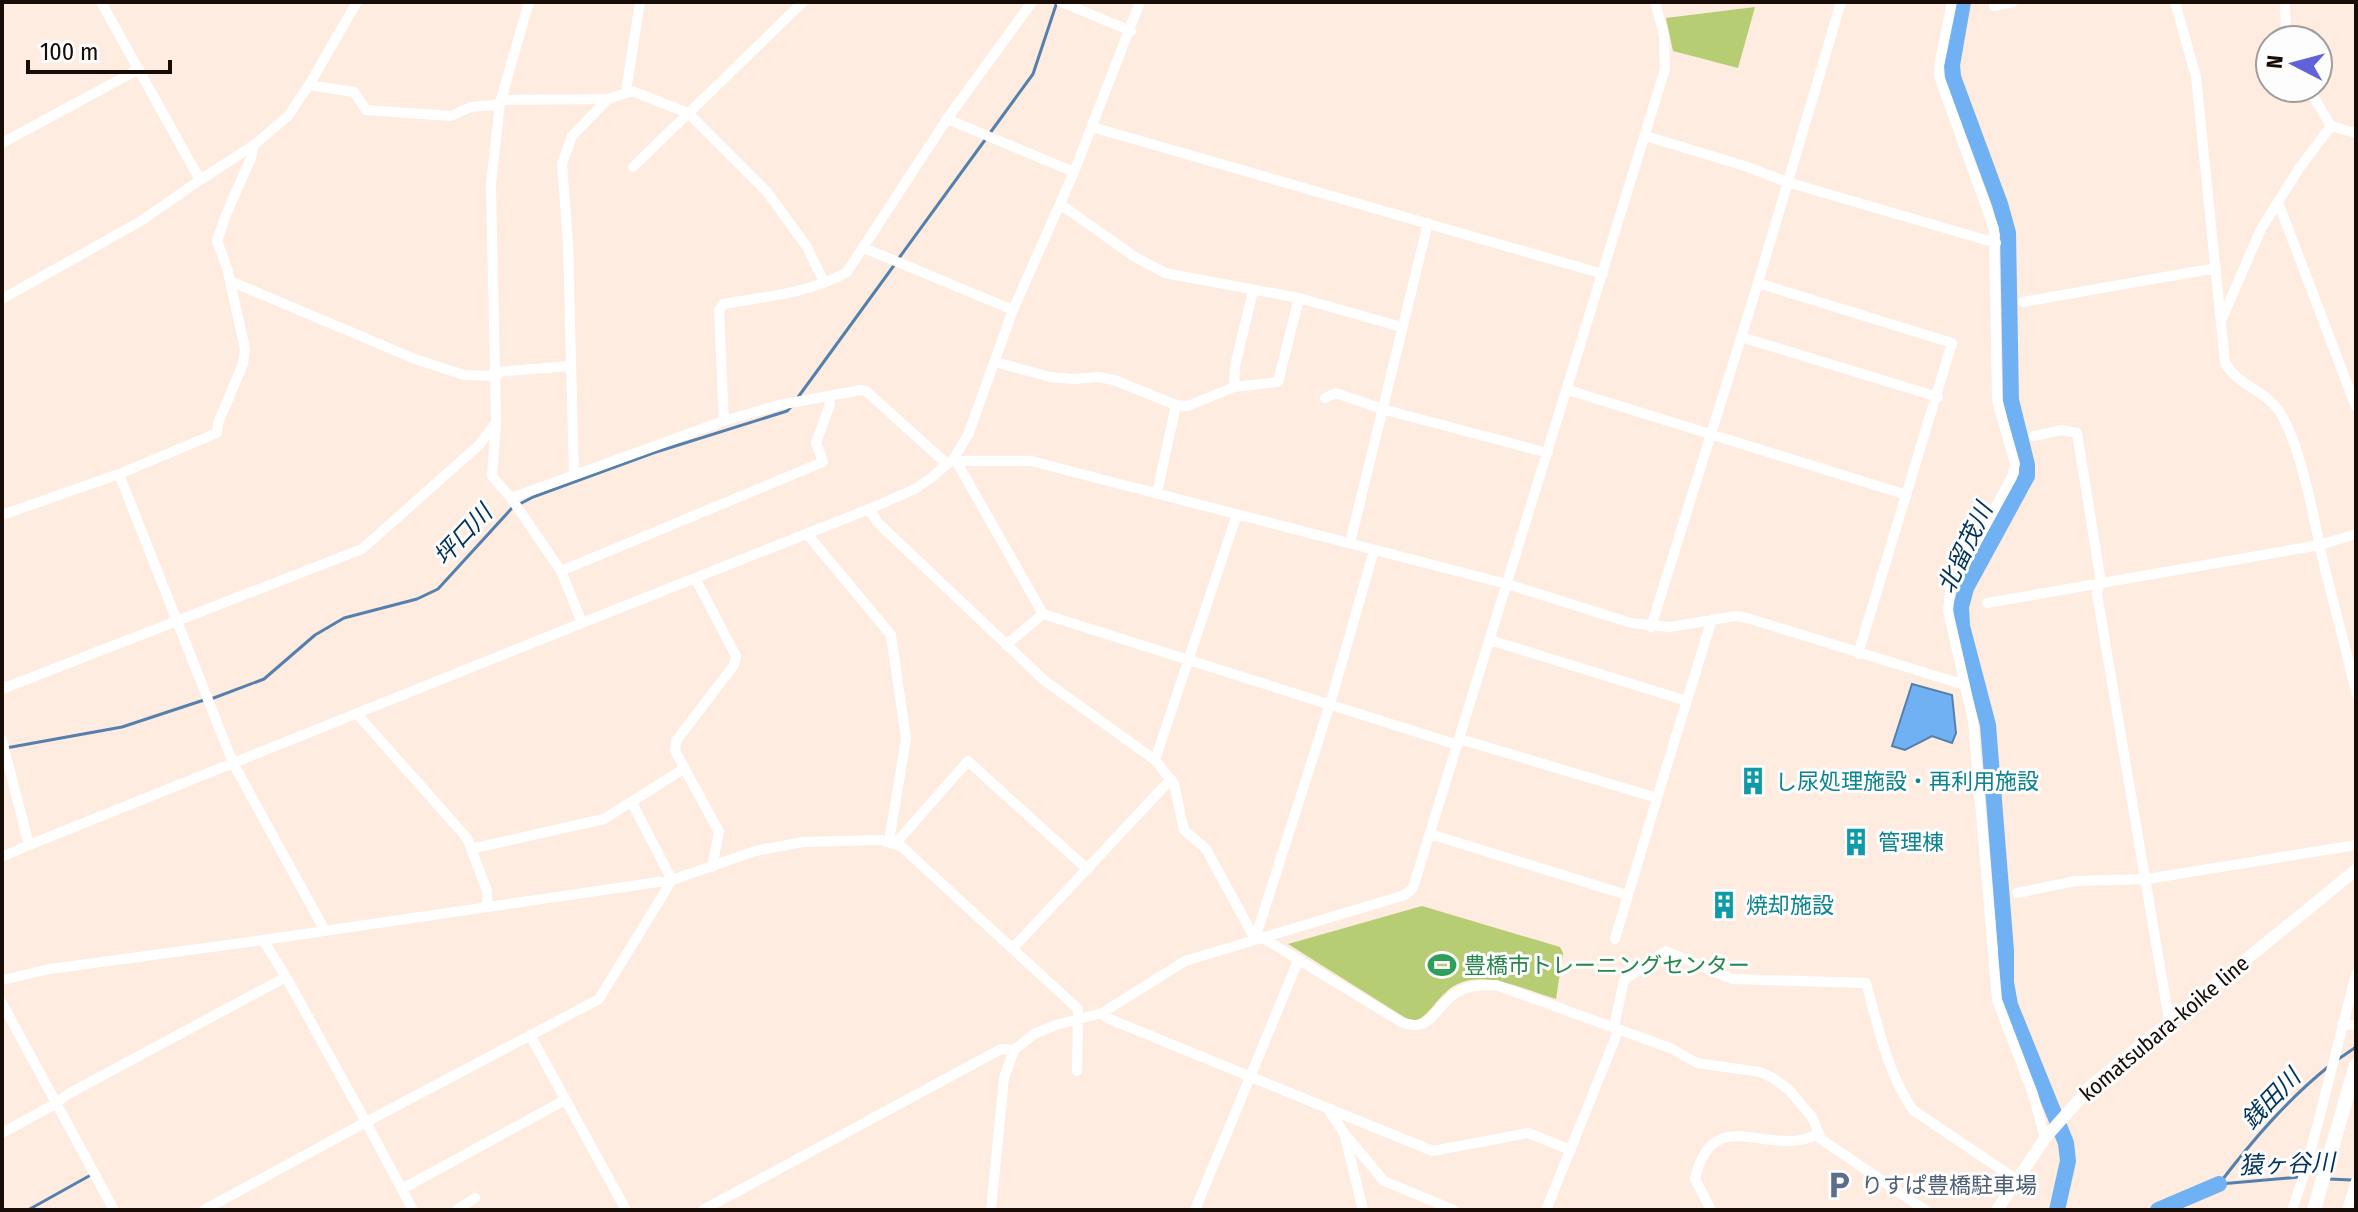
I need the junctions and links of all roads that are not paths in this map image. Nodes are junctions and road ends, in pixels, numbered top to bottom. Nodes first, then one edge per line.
1 (101, 2) edge
2 (357, 2) edge
3 (529, 2) edge
4 (640, 2) edge
5 (803, 2) edge
6 (1032, 2) edge
7 (1061, 2) edge
8 (1140, 2) edge
9 (1655, 2) edge
10 (1841, 2) edge
11 (1952, 2) edge
12 (2013, 2) edge
13 (2175, 2) edge
14 (2285, 2) edge
15 (1994, 6) dead end
16 (2286, 24) edge
17 (1131, 31) junction
18 (139, 69) junction
19 (309, 85) junction
20 (626, 91) junction
21 (608, 99) junction
22 (500, 103) junction
23 (2318, 104) edge
24 (688, 113) junction
25 (947, 119) junction
26 (2331, 126) junction
27 (1092, 127) junction
28 (2356, 133) edge
29 (1646, 136) junction
30 (2, 143) edge
31 (254, 145) junction
32 (633, 167) dead end
33 (1074, 172) junction
34 (200, 180) junction
35 (1787, 182) junction
36 (2278, 202) junction
37 (1060, 204) junction
38 (1428, 223) junction
39 (1996, 243) junction
40 (864, 248) junction
41 (2216, 268) junction
42 (1603, 274) junction
43 (230, 281) junction
44 (824, 282) junction
45 (1758, 283) junction
46 (1253, 291) junction
47 (1299, 298) junction
48 (2, 299) edge
49 (2023, 302) dead end
50 (1013, 310) junction
51 (2220, 323) junction
52 (1402, 327) junction
53 (1741, 337) junction
54 (995, 362) junction
55 (570, 366) junction
56 (497, 374) junction
57 (1234, 387) junction
58 (1568, 390) junction
59 (829, 396) junction
60 (1938, 397) junction
61 (1325, 398) dead end
62 (1176, 405) junction
63 (2356, 407) edge
64 (1382, 409) junction
65 (724, 421) junction
66 (496, 423) junction
67 (1711, 433) junction
68 (2034, 436) dead end
69 (1548, 453) junction
70 (953, 461) junction
71 (119, 474) junction
72 (574, 475) junction
73 (1157, 493) junction
74 (1907, 495) junction
75 (514, 503) junction
76 (869, 509) junction
77 (1237, 514) junction
78 (2, 515) edge
79 (807, 534) junction
80 (2356, 534) edge
81 (1350, 543) junction
82 (2320, 545) junction
83 (1374, 550) junction
84 (561, 571) junction
85 (695, 578) junction
86 (1507, 584) junction
87 (2098, 584) junction
88 (1987, 603) dead end
89 (1043, 614) junction
90 (178, 619) junction
91 (1712, 619) junction
92 (582, 623) junction
93 (1651, 627) junction
94 (1490, 640) junction
95 (1006, 645) junction
96 (1858, 654) junction
97 (1189, 661) junction
98 (1965, 685) junction
99 (2, 689) edge
100 (2356, 693) edge
101 (1687, 701) junction
102 (1330, 704) junction
103 (357, 714) junction
104 (1459, 742) junction
105 (4, 745) edge
106 (1155, 760) junction
107 (233, 763) junction
108 (685, 768) junction
109 (1171, 779) junction
110 (1657, 798) junction
111 (632, 803) junction
112 (1430, 834) junction
113 (892, 842) junction
114 (29, 845) junction
115 (2356, 845) edge
116 (471, 849) junction
117 (2, 857) edge
118 (712, 867) junction
119 (1088, 870) junction
120 (2356, 870) edge
121 (2147, 879) junction
122 (672, 880) junction
123 (2017, 893) dead end
124 (1627, 895) junction
125 (487, 906) junction
126 (324, 929) junction
127 (1259, 939) junction
128 (1615, 939) dead end
129 (263, 940) junction
130 (1013, 948) junction
131 (1298, 961) junction
132 (2356, 974) edge
133 (286, 977) junction
134 (2, 980) edge
135 (2, 1003) edge
136 (1102, 1013) junction
137 (1079, 1019) junction
138 (2169, 1020) junction
139 (2342, 1024) junction
140 (2356, 1025) edge
141 (1614, 1027) junction
142 (530, 1035) junction
143 (1014, 1050) junction
144 (2356, 1067) edge
145 (1077, 1071) dead end
146 (1251, 1076) junction
147 (565, 1100) junction
148 (57, 1103) junction
149 (1327, 1108) junction
150 (366, 1122) junction
151 (2, 1133) edge
152 (1344, 1133) junction
153 (1818, 1134) junction
154 (2047, 1136) junction
155 (1571, 1150) junction
156 (2017, 1180) junction
157 (2355, 1185) edge
158 (402, 1189) junction
159 (475, 1198) dead end
160 (114, 1210) edge
161 (204, 1210) edge
162 (413, 1210) edge
163 (457, 1210) edge
164 (626, 1210) edge
165 (703, 1210) edge
166 (991, 1210) edge
167 (1195, 1210) edge
168 (1363, 1210) edge
169 (1454, 1210) edge
170 (1546, 1210) edge
171 (1711, 1210) edge
172 (1925, 1210) edge
173 (1997, 1210) edge
174 (2292, 1210) edge
175 (2315, 1210) edge
176 (2347, 1210) edge

1 - 18 street
2 - 19 street
3 - 22 street
4 - 20 street
5 - 24 street
6 - 25 street
7 - 17 street
8 - 17 street
9 - 29 street
10 - 35 street
11 - 39 street
12 - 15 street
13 - 41 street
14 - 16 street
17 - 27 street
18 - 30 street
18 - 34 street
19 - 22 street
19 - 31 street
20 - 21 street
20 - 24 street
21 - 22 street
21 - 55 street
22 - 56 street
23 - 26 street
24 - 32 street
24 - 44 street
25 - 33 street
25 - 40 street
26 - 28 street
26 - 36 street
27 - 33 street
27 - 38 street
29 - 35 street
29 - 42 street
31 - 34 street
31 - 43 street
33 - 37 street
34 - 48 street
35 - 39 street
35 - 45 street
36 - 51 street
36 - 63 street
37 - 46 street
37 - 50 street
38 - 42 street
38 - 52 street
39 - 98 street
40 - 44 street
40 - 50 street
41 - 49 street
41 - 51 street
42 - 58 street
43 - 56 street
43 - 71 street
44 - 65 street
45 - 53 street
45 - 60 street
46 - 47 street
46 - 57 street
47 - 52 street
47 - 57 street
50 - 54 street
51 - 82 street
52 - 64 street
53 - 60 street
53 - 67 street
54 - 62 street
54 - 70 street
55 - 56 street
55 - 72 street
56 - 66 street
57 - 62 street
58 - 67 street
58 - 69 street
59 - 65 street
59 - 70 street
59 - 84 street
60 - 74 street
61 - 64 street
62 - 73 street
64 - 69 street
64 - 81 street
65 - 72 street
66 - 75 street
66 - 90 street
67 - 74 street
67 - 93 street
68 - 87 street
69 - 86 street
70 - 73 street
70 - 76 street
70 - 89 street
71 - 78 street
71 - 90 street
72 - 75 street
73 - 77 street
74 - 96 street
75 - 84 street
76 - 79 street
76 - 95 street
77 - 81 street
77 - 97 street
79 - 85 street
79 - 113 street
80 - 82 street
81 - 83 street
82 - 87 street
82 - 100 street
83 - 86 street
83 - 102 street
84 - 92 street
85 - 92 street
85 - 108 street
86 - 93 street
86 - 94 street
87 - 88 street
87 - 121 street
89 - 95 street
89 - 97 street
90 - 99 street
90 - 107 street
91 - 93 street
91 - 96 street
91 - 101 street
92 - 103 street
94 - 101 street
94 - 104 street
95 - 106 street
96 - 98 street
97 - 102 street
97 - 106 street
98 - 154 street
101 - 110 street
102 - 104 street
102 - 127 street
103 - 107 street
103 - 116 street
104 - 110 street
104 - 112 street
105 - 114 street
106 - 109 street
107 - 114 street
107 - 126 street
108 - 111 street
108 - 118 street
109 - 119 street
109 - 127 street
110 - 124 street
111 - 116 street
111 - 122 street
112 - 124 street
112 - 127 street
113 - 118 street
113 - 119 street
113 - 130 street
114 - 117 street
115 - 121 street
116 - 125 street
118 - 122 street
119 - 130 street
120 - 138 main road, komatsubara-koike line
121 - 123 street
121 - 138 street
122 - 125 street
122 - 142 street
124 - 128 street
125 - 126 street
126 - 129 street
127 - 131 street
127 - 136 street
129 - 133 street
129 - 134 street
130 - 137 street
131 - 141 street
131 - 146 street
132 - 139 street
133 - 148 street
133 - 150 street
135 - 148 street
136 - 137 street
136 - 146 street
137 - 143 street
137 - 145 street
138 - 154 main road, komatsubara-koike line
139 - 140 street
139 - 174 street
141 - 153 street
141 - 155 street
141 - 156 street
142 - 147 street
142 - 150 street
143 - 165 street
143 - 166 street
144 - 175 highway
146 - 149 street
146 - 167 street
147 - 158 street
147 - 164 street
148 - 151 street
148 - 160 street
149 - 152 street
149 - 155 street
150 - 158 street
150 - 161 street
152 - 168 street
152 - 169 street
153 - 171 street
153 - 172 street
154 - 156 main road, komatsubara-koike line
155 - 170 street
156 - 173 main road, komatsubara-koike line
157 - 176 street
158 - 162 street
159 - 163 street

